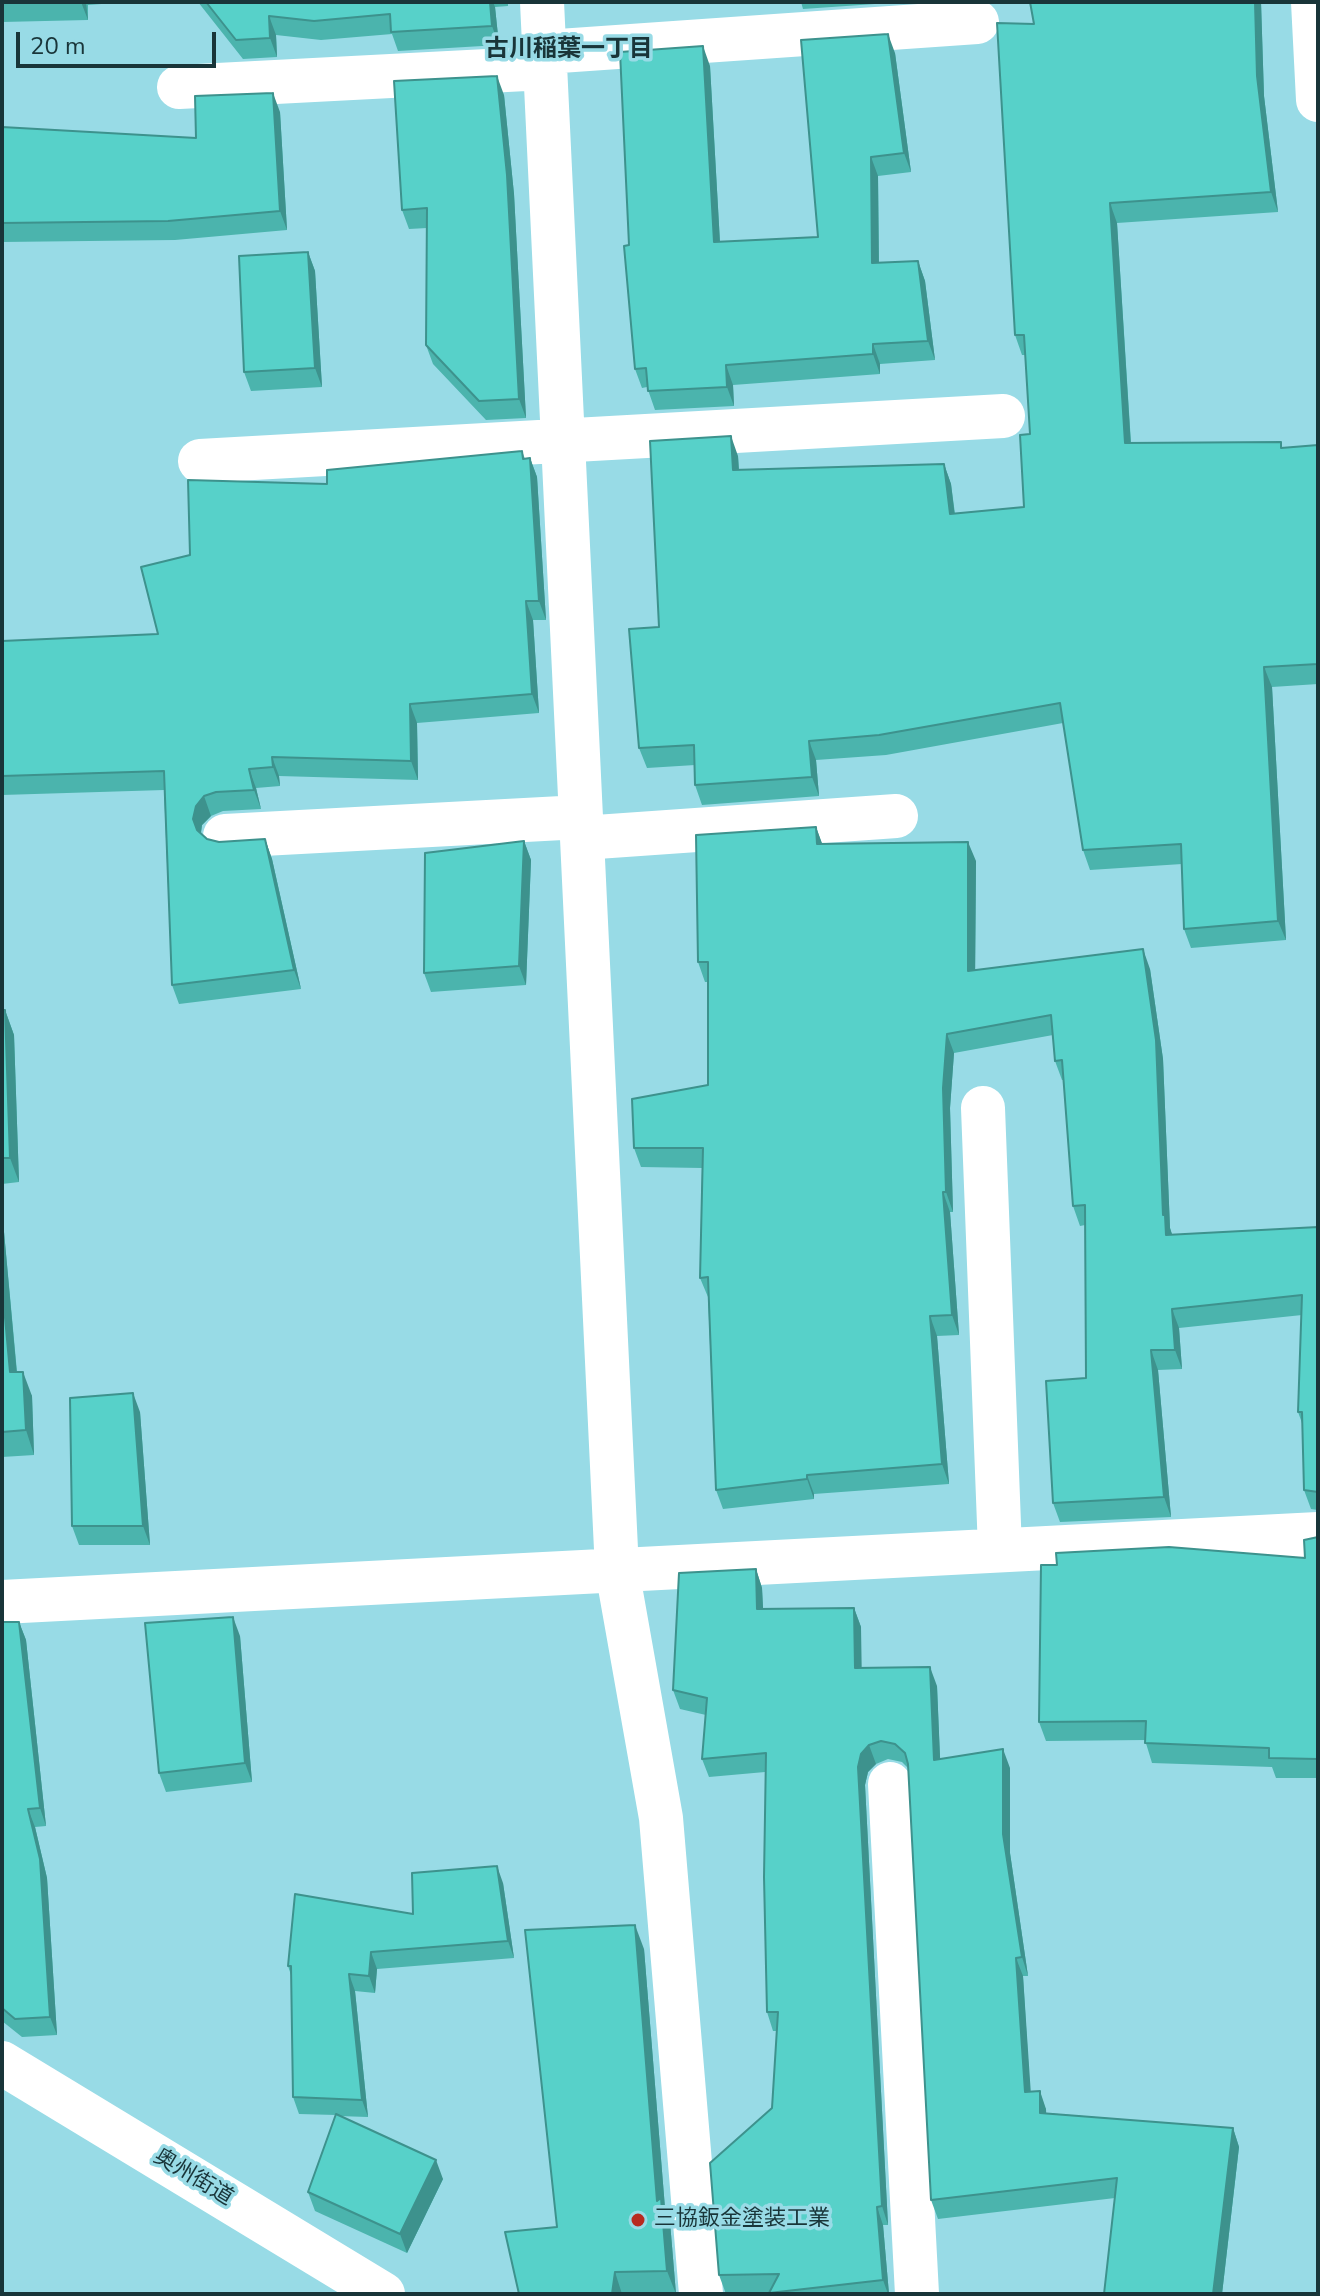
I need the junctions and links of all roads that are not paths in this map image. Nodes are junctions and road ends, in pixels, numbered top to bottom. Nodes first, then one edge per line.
1 (542, 2) edge
2 (1313, 2) edge
3 (977, 22) dead end
4 (545, 60) junction
5 (179, 87) dead end
6 (1318, 100) edge
7 (1003, 416) dead end
8 (563, 440) junction
9 (200, 461) dead end
10 (896, 816) dead end
11 (581, 827) junction
12 (225, 836) dead end
13 (983, 1108) dead end
14 (1318, 1534) edge
15 (1000, 1550) junction
16 (617, 1570) junction
17 (2, 1602) edge
18 (890, 1784) dead end
19 (2, 2063) edge
20 (383, 2294) edge
21 (701, 2294) edge
22 (917, 2294) edge

1 - 4 street
2 - 6 street
3 - 4 street
4 - 5 street
4 - 8 street
7 - 8 street
8 - 9 street
8 - 11 street
10 - 11 street
11 - 12 street
11 - 16 street
13 - 15 street
14 - 15 street
15 - 16 street
16 - 17 street
16 - 21 street
18 - 22 street
19 - 20 street, 奥州街道

